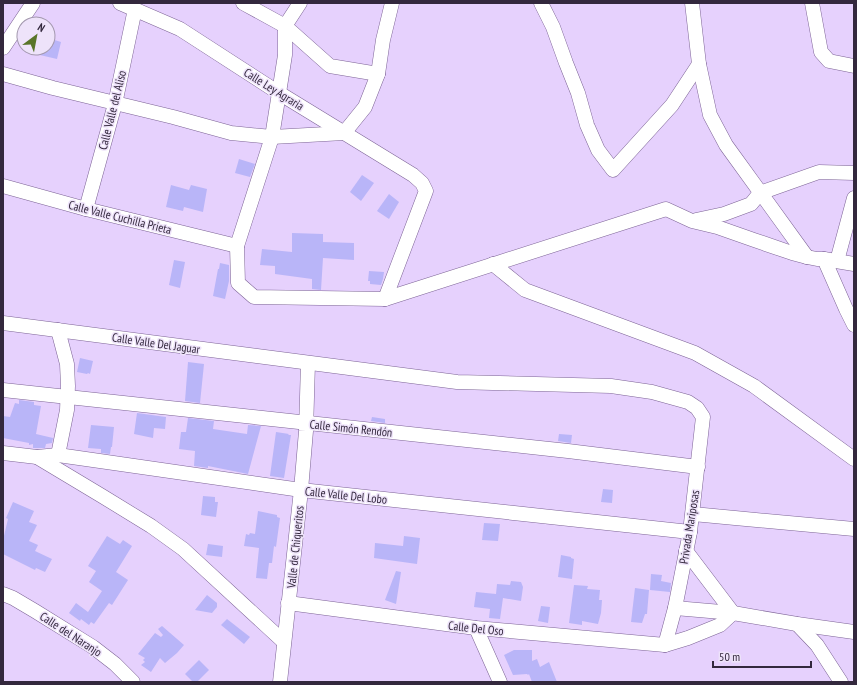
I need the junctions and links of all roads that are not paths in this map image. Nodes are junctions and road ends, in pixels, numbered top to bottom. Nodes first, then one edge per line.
1 (32, 3) edge
2 (120, 3) edge
3 (243, 3) edge
4 (300, 3) edge
5 (392, 3) edge
6 (542, 3) edge
7 (692, 3) edge
8 (812, 3) edge
9 (135, 9) junction
10 (285, 26) junction
11 (3, 48) edge
12 (699, 64) junction
13 (854, 66) edge
14 (3, 74) edge
15 (378, 74) junction
16 (279, 93) junction
17 (115, 104) junction
18 (344, 133) junction
19 (272, 137) junction
20 (854, 173) edge
21 (3, 186) edge
22 (760, 193) junction
23 (854, 198) edge
24 (86, 209) junction
25 (692, 220) junction
26 (237, 246) junction
27 (807, 257) junction
28 (831, 260) junction
29 (493, 264) junction
30 (854, 264) edge
31 (385, 299) junction
32 (3, 323) edge
33 (854, 325) edge
34 (58, 330) junction
35 (308, 363) junction
36 (3, 390) edge
37 (68, 397) junction
38 (306, 423) junction
39 (3, 453) edge
40 (58, 455) junction
41 (37, 457) junction
42 (854, 459) edge
43 (698, 467) junction
44 (301, 490) junction
45 (693, 514) junction
46 (854, 529) edge
47 (690, 532) junction
48 (686, 551) junction
49 (3, 594) edge
50 (288, 603) junction
51 (675, 608) junction
52 (734, 613) junction
53 (797, 624) junction
54 (476, 628) junction
55 (854, 632) edge
56 (284, 642) junction
57 (665, 645) junction
58 (133, 682) edge
59 (280, 682) edge
60 (500, 682) edge
61 (841, 682) edge

1 - 11 street
2 - 9 street, Calle Ley Agraria
3 - 10 street
4 - 10 street
5 - 15 street
6 - 12 street
7 - 12 street
8 - 13 street
9 - 16 street, Calle Ley Agraria
9 - 17 street, Calle Valle del Aliso
10 - 15 street
10 - 16 street
12 - 22 street
14 - 17 street
15 - 18 street
16 - 18 street, Calle Ley Agraria
16 - 19 street
17 - 19 street
17 - 24 street, Calle Valle del Aliso
18 - 19 street
18 - 31 street, Calle Ley Agraria
19 - 26 street
20 - 22 street
21 - 24 street, Calle Valle Cuchilla Prieta
22 - 25 street
22 - 27 street
23 - 28 street
24 - 26 street, Calle Valle Cuchilla Prieta
25 - 27 street
25 - 29 street
26 - 31 street
27 - 28 street
28 - 30 street
28 - 33 street
29 - 31 street
29 - 42 street
32 - 34 street, Calle Valle Del Jaguar
34 - 35 street, Calle Valle Del Jaguar
34 - 37 street
35 - 38 street, Valle de Chiqueritos
35 - 43 street, Privada Mariposas
36 - 37 street, Calle Simón Rendón
37 - 38 street, Calle Simón Rendón
37 - 40 street
38 - 43 street, Calle Simón Rendón
38 - 44 street, Valle de Chiqueritos
39 - 41 street, Calle Valle Del Lobo
40 - 41 street, Calle Valle Del Lobo
40 - 44 street, Calle Valle Del Lobo
41 - 56 street
43 - 45 street, Privada Mariposas
44 - 47 street, Calle Valle Del Lobo
44 - 50 street, Valle de Chiqueritos
45 - 46 street
45 - 47 street, Privada Mariposas
47 - 48 street, Privada Mariposas
48 - 51 street, Privada Mariposas
48 - 52 street
49 - 58 street, Calle del Naranjo
50 - 54 street, Calle Del Oso
50 - 56 street, Valle de Chiqueritos
51 - 52 street
51 - 57 street, Privada Mariposas
52 - 53 street
52 - 57 street
53 - 55 street
53 - 61 street
54 - 57 street, Calle Del Oso
54 - 60 street
56 - 59 street, Valle de Chiqueritos

